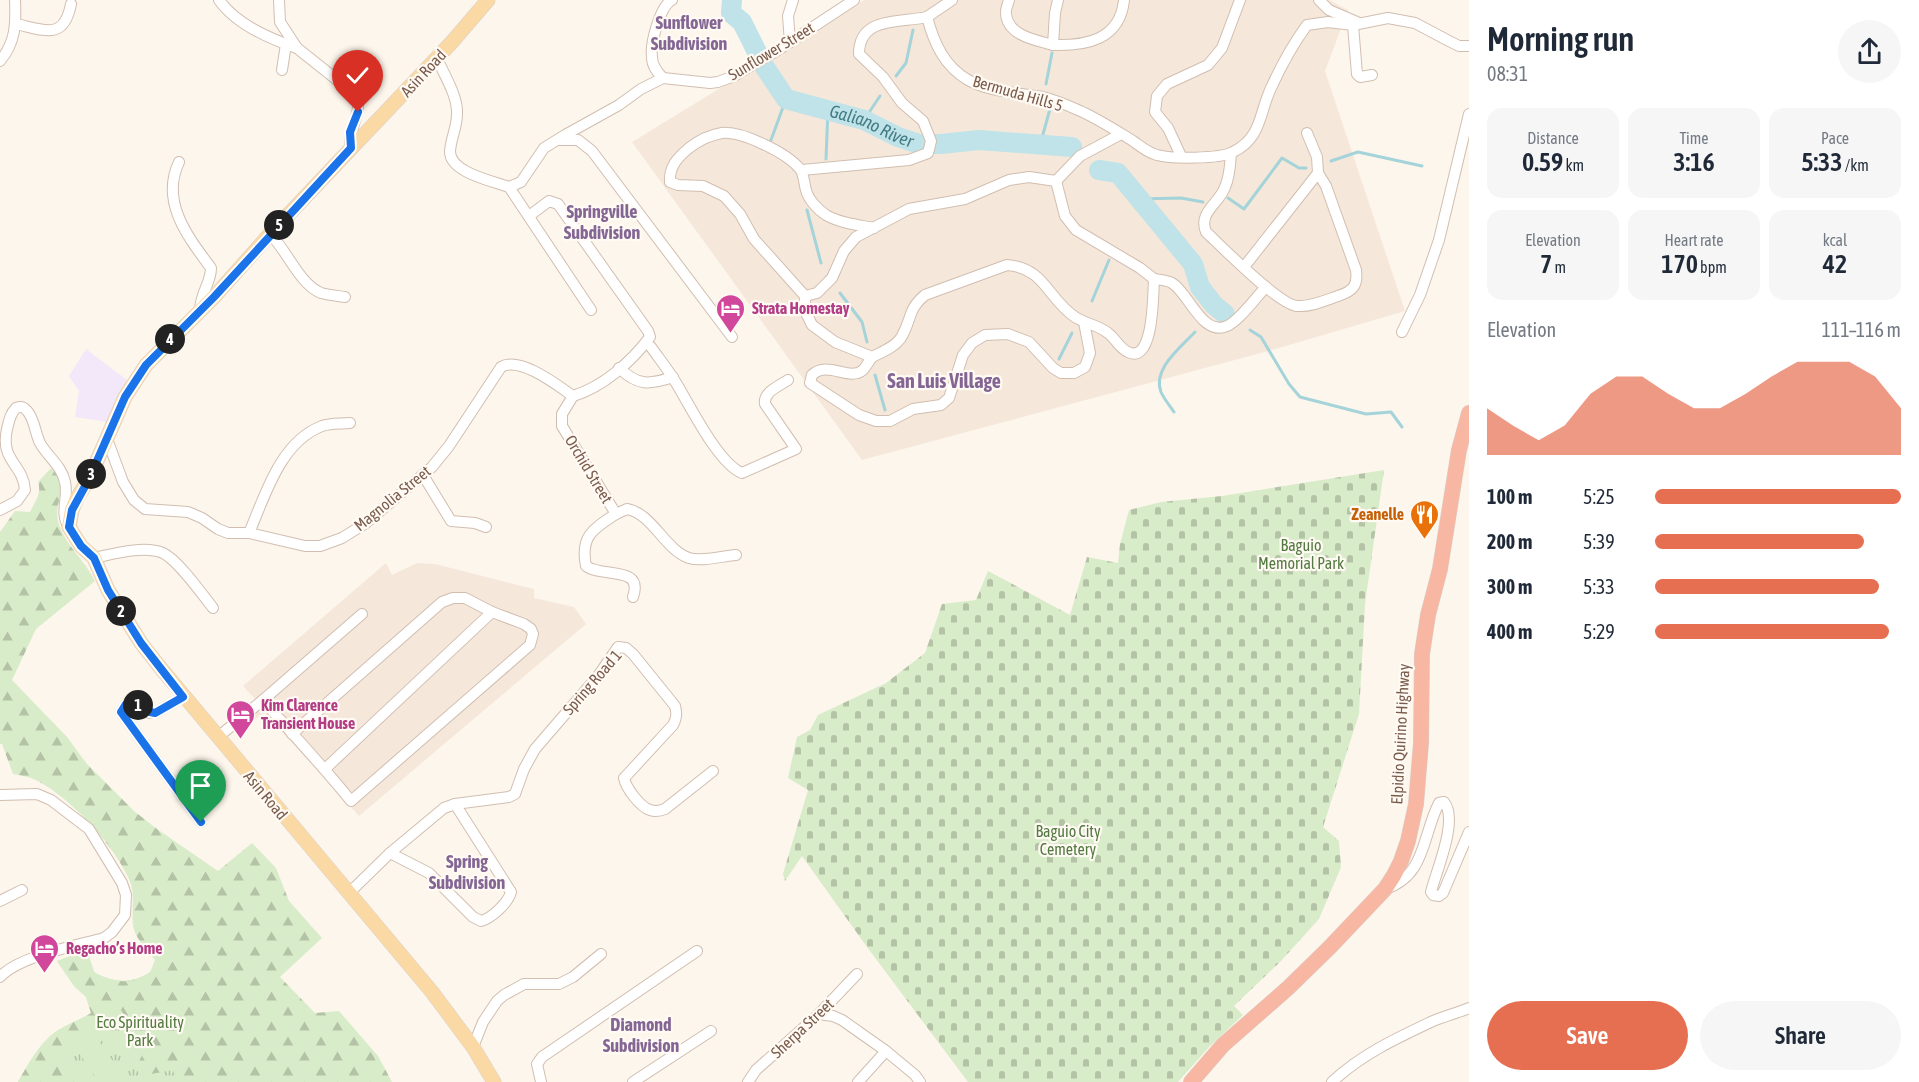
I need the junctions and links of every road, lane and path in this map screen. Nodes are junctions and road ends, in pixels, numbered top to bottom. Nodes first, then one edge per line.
1 (15, 0) edge
2 (219, 0) edge
3 (279, 0) edge
4 (488, 0) edge
5 (672, 0) edge
6 (793, 0) edge
7 (854, 0) edge
8 (952, 0) edge
9 (1010, 0) edge
10 (1058, 0) edge
11 (1124, 0) edge
12 (1240, 0) edge
13 (1319, 0) edge
14 (70, 4) dead end
15 (927, 17) junction
16 (16, 24) junction
17 (1357, 25) junction
18 (286, 44) junction
19 (785, 45) junction
20 (1053, 45) junction
21 (1469, 46) edge
22 (297, 48) junction
23 (437, 58) junction
24 (0, 61) edge
25 (282, 70) dead end
26 (1372, 75) dead end
27 (663, 78) junction
28 (1469, 114) edge
29 (1307, 133) dead end
30 (1121, 134) junction
31 (556, 140) junction
32 (351, 148) junction
33 (1231, 153) junction
34 (1181, 156) junction
35 (180, 162) dead end
36 (802, 170) junction
37 (1318, 173) junction
38 (1056, 181) junction
39 (509, 187) junction
40 (529, 216) junction
41 (874, 228) junction
42 (270, 234) junction
43 (1244, 267) junction
44 (1154, 279) junction
45 (1266, 287) junction
46 (805, 296) junction
47 (345, 297) dead end
48 (200, 310) junction
49 (591, 310) dead end
50 (1084, 322) junction
51 (1402, 332) dead end
52 (732, 337) dead end
53 (650, 342) junction
54 (872, 357) junction
55 (620, 368) junction
56 (673, 377) junction
57 (788, 380) dead end
58 (573, 396) junction
59 (1469, 413) edge
60 (350, 423) dead end
61 (107, 439) junction
62 (423, 475) junction
63 (0, 510) edge
64 (616, 514) junction
65 (69, 527) junction
66 (486, 527) dead end
67 (249, 533) junction
68 (736, 555) dead end
69 (94, 558) junction
70 (633, 597) dead end
71 (213, 608) dead end
72 (492, 612) junction
73 (362, 614) dead end
74 (183, 697) junction
75 (263, 700) junction
76 (292, 734) junction
77 (218, 737) junction
78 (326, 768) junction
79 (713, 771) dead end
80 (0, 795) edge
81 (455, 804) junction
82 (201, 822) dead end
83 (1469, 832) edge
84 (390, 853) junction
85 (1384, 889) junction
86 (22, 890) dead end
87 (349, 893) junction
88 (0, 901) edge
89 (697, 951) dead end
90 (601, 954) dead end
91 (857, 975) dead end
92 (0, 977) edge
93 (1469, 1008) edge
94 (819, 1014) junction
95 (711, 1031) dead end
96 (473, 1047) junction
97 (886, 1051) junction
98 (494, 1082) edge
99 (541, 1082) edge
100 (633, 1082) edge
101 (748, 1082) edge
102 (858, 1082) edge
103 (920, 1082) edge
104 (1191, 1082) edge
105 (1332, 1082) edge

1 - 16 street
2 - 18 street
3 - 22 street
4 - 23 main road, Asin Road
5 - 27 street
6 - 19 street
7 - 19 street, Sunflower Street
8 - 15 street
9 - 20 street
10 - 20 street
11 - 20 street
12 - 34 street
13 - 17 street
14 - 16 street
15 - 30 street, Bermuda Hills 5
15 - 36 street
16 - 24 street
17 - 21 street
17 - 26 street
17 - 33 street, Bermuda Hills 5
18 - 22 street
18 - 25 street
19 - 27 street, Sunflower Street
22 - 32 street
23 - 32 main road, Asin Road
23 - 39 street
27 - 31 street
28 - 51 street
29 - 37 street
30 - 34 street, Bermuda Hills 5
30 - 38 street
31 - 39 street
31 - 52 street
32 - 42 main road, Asin Road
33 - 34 street, Bermuda Hills 5
33 - 43 street
35 - 48 street
36 - 41 street
36 - 46 street
37 - 43 street
37 - 45 street
38 - 41 street
38 - 44 street
39 - 40 street
40 - 49 street
40 - 53 street
41 - 46 street
42 - 47 street
42 - 48 main road, Asin Road
43 - 45 street
44 - 45 street
44 - 50 street
46 - 54 street
48 - 61 main road, Asin Road
50 - 54 street
50 - 54 street
53 - 55 street
53 - 56 street
55 - 56 street
55 - 58 street
56 - 57 street
58 - 62 street, Magnolia Street
58 - 64 street, Orchid Street
59 - 85 highway, Elpidio Quirino Highway
60 - 67 street
61 - 65 main road, Asin Road
61 - 67 street, Magnolia Street
62 - 66 street
62 - 67 street, Magnolia Street
63 - 65 street
64 - 68 street, Orchid Street
64 - 70 street
65 - 69 main road, Asin Road
69 - 71 street
69 - 74 main road, Asin Road
72 - 76 street
72 - 78 street
72 - 78 street
73 - 75 street
74 - 77 main road, Asin Road
74 - 82 street
75 - 76 street
75 - 77 street
76 - 78 street
77 - 87 main road, Asin Road
79 - 81 street, Spring Road 1
80 - 92 street
81 - 84 street, Spring Road 1
81 - 84 street
83 - 85 street
84 - 87 street, Spring Road 1
85 - 104 highway, Elpidio Quirino Highway
86 - 88 street
87 - 96 main road, Asin Road
89 - 99 street
90 - 96 street
91 - 94 street, Sherpa Street
93 - 105 street
94 - 97 street
94 - 101 street, Sherpa Street
95 - 100 street
96 - 98 main road, Asin Road
97 - 102 street
97 - 103 street

